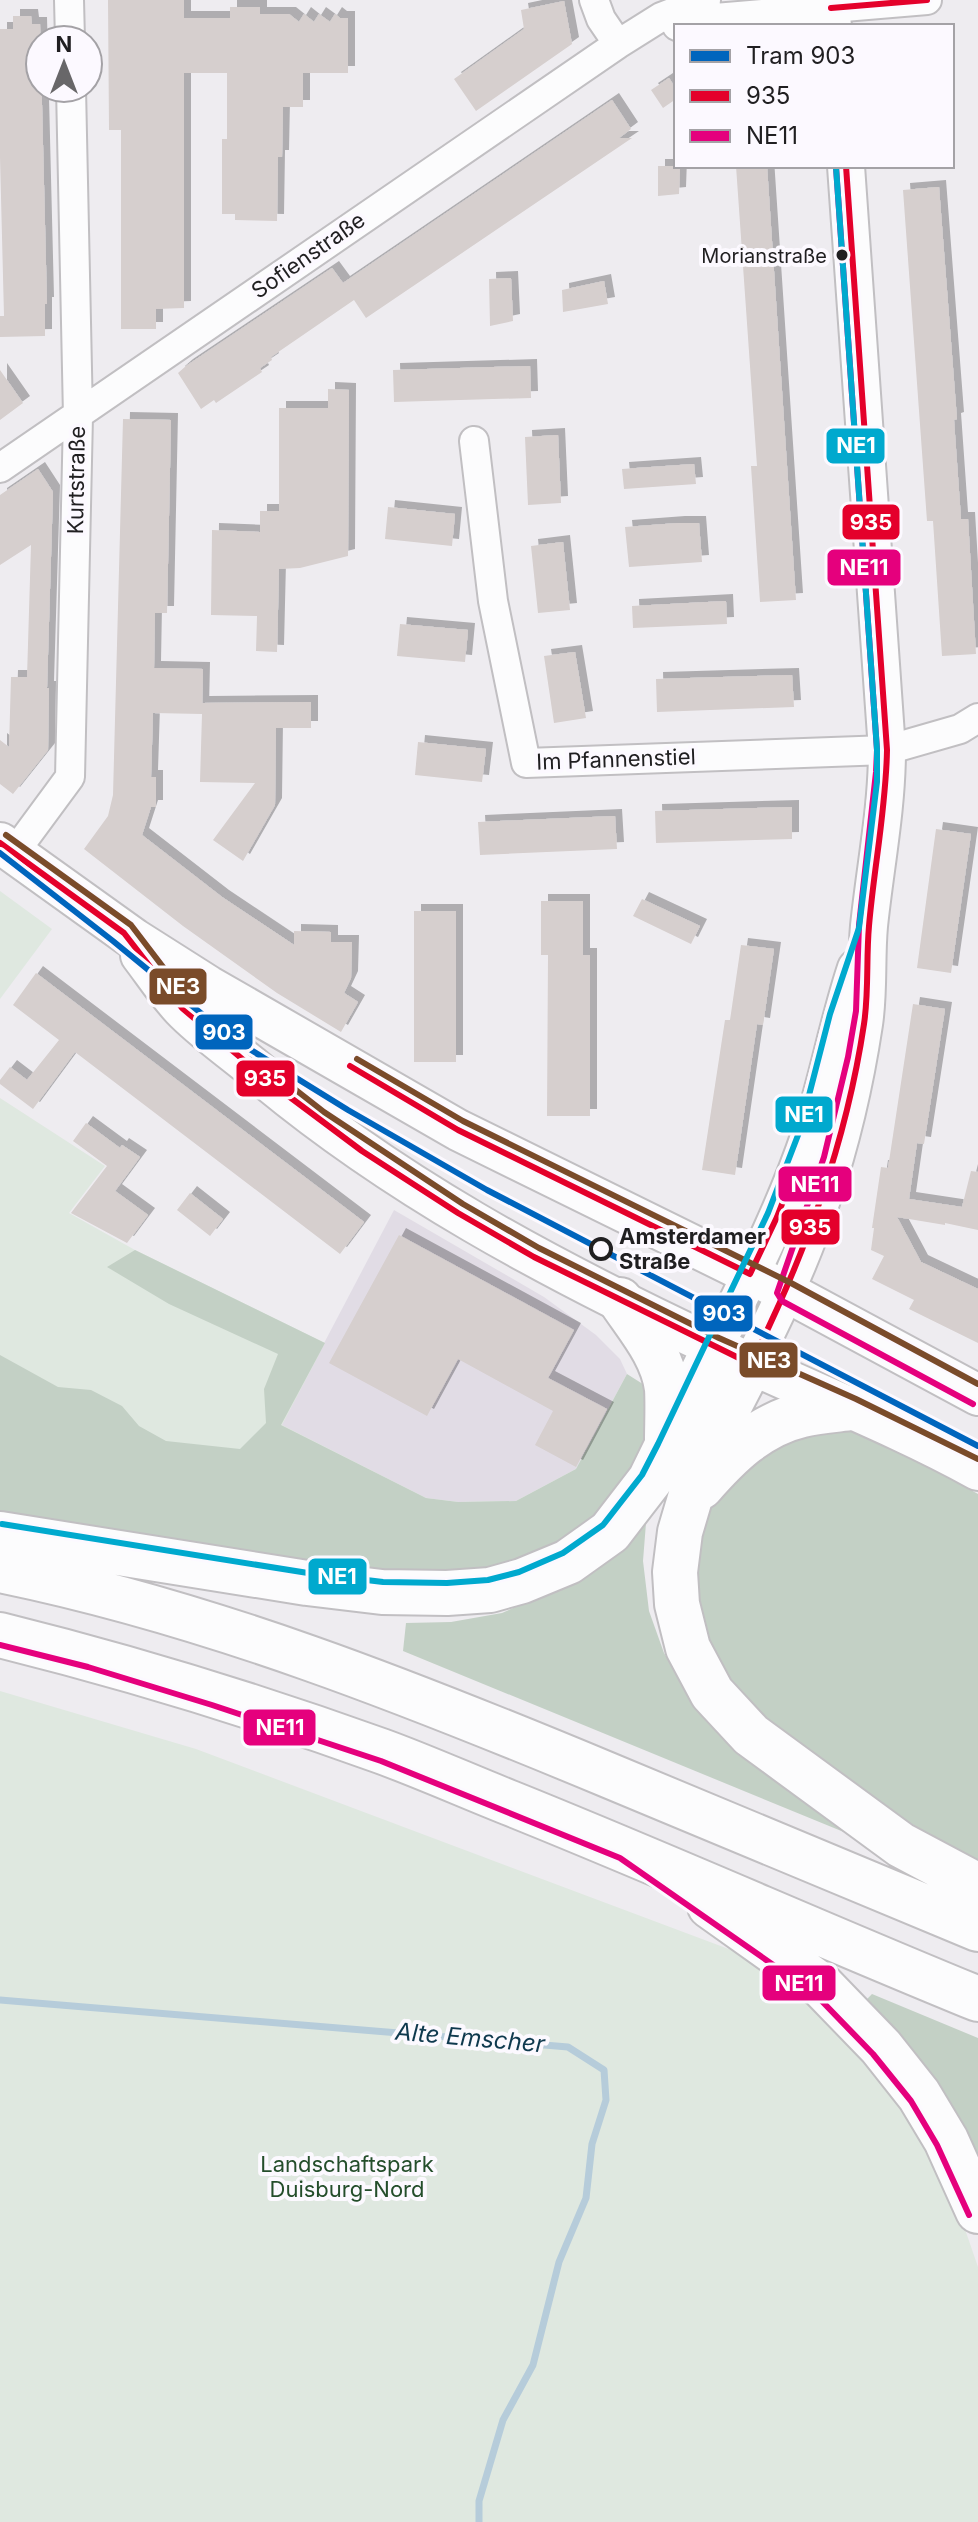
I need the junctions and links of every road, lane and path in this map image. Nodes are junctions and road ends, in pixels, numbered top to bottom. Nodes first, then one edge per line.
1 (69, 0) edge
2 (594, 0) edge
3 (706, 0) edge
4 (927, 0) edge
5 (831, 11) edge
6 (70, 24) edge
7 (686, 24) edge
8 (674, 27) edge
9 (618, 44) junction
10 (71, 104) edge
11 (846, 168) edge
12 (78, 416) junction
13 (474, 441) dead end
14 (0, 468) edge
15 (978, 718) edge
16 (887, 750) junction
17 (7, 848) edge
18 (869, 930) junction
19 (124, 933) junction
20 (750, 1274) junction
21 (787, 1292) junction
22 (620, 1300) junction
23 (733, 1356) junction
24 (978, 1395) edge
25 (852, 1408) junction
26 (667, 1448) junction
27 (978, 1470) edge
28 (689, 1501) junction
29 (0, 1534) edge
30 (0, 1570) edge
31 (0, 1635) edge
32 (625, 1849) junction
33 (978, 1886) edge
34 (978, 1929) edge
35 (978, 1999) edge
36 (975, 2203) edge

1 - 6 street
2 - 9 street
3 - 9 street, Sofienstraße
4 - 5 street, Sofienstraße
5 - 7 street, Sofienstraße
8 - 9 street, Sofienstraße
9 - 12 street, Sofienstraße
10 - 12 street, Kurtstraße
11 - 16 street
12 - 14 street, Sofienstraße
12 - 17 street, Kurtstraße
13 - 16 street, Im Pfannenstiel
15 - 16 street
16 - 18 street
17 - 19 main road
18 - 20 street
18 - 21 street
19 - 20 main road
19 - 22 main road
20 - 21 main road
20 - 23 street
21 - 23 street
21 - 24 main road
22 - 23 main road
22 - 26 highway
23 - 25 main road
23 - 26 highway
23 - 28 highway
25 - 27 main road
25 - 28 highway
26 - 29 highway
28 - 33 highway
30 - 34 highway
31 - 32 highway
32 - 35 highway
32 - 36 highway

